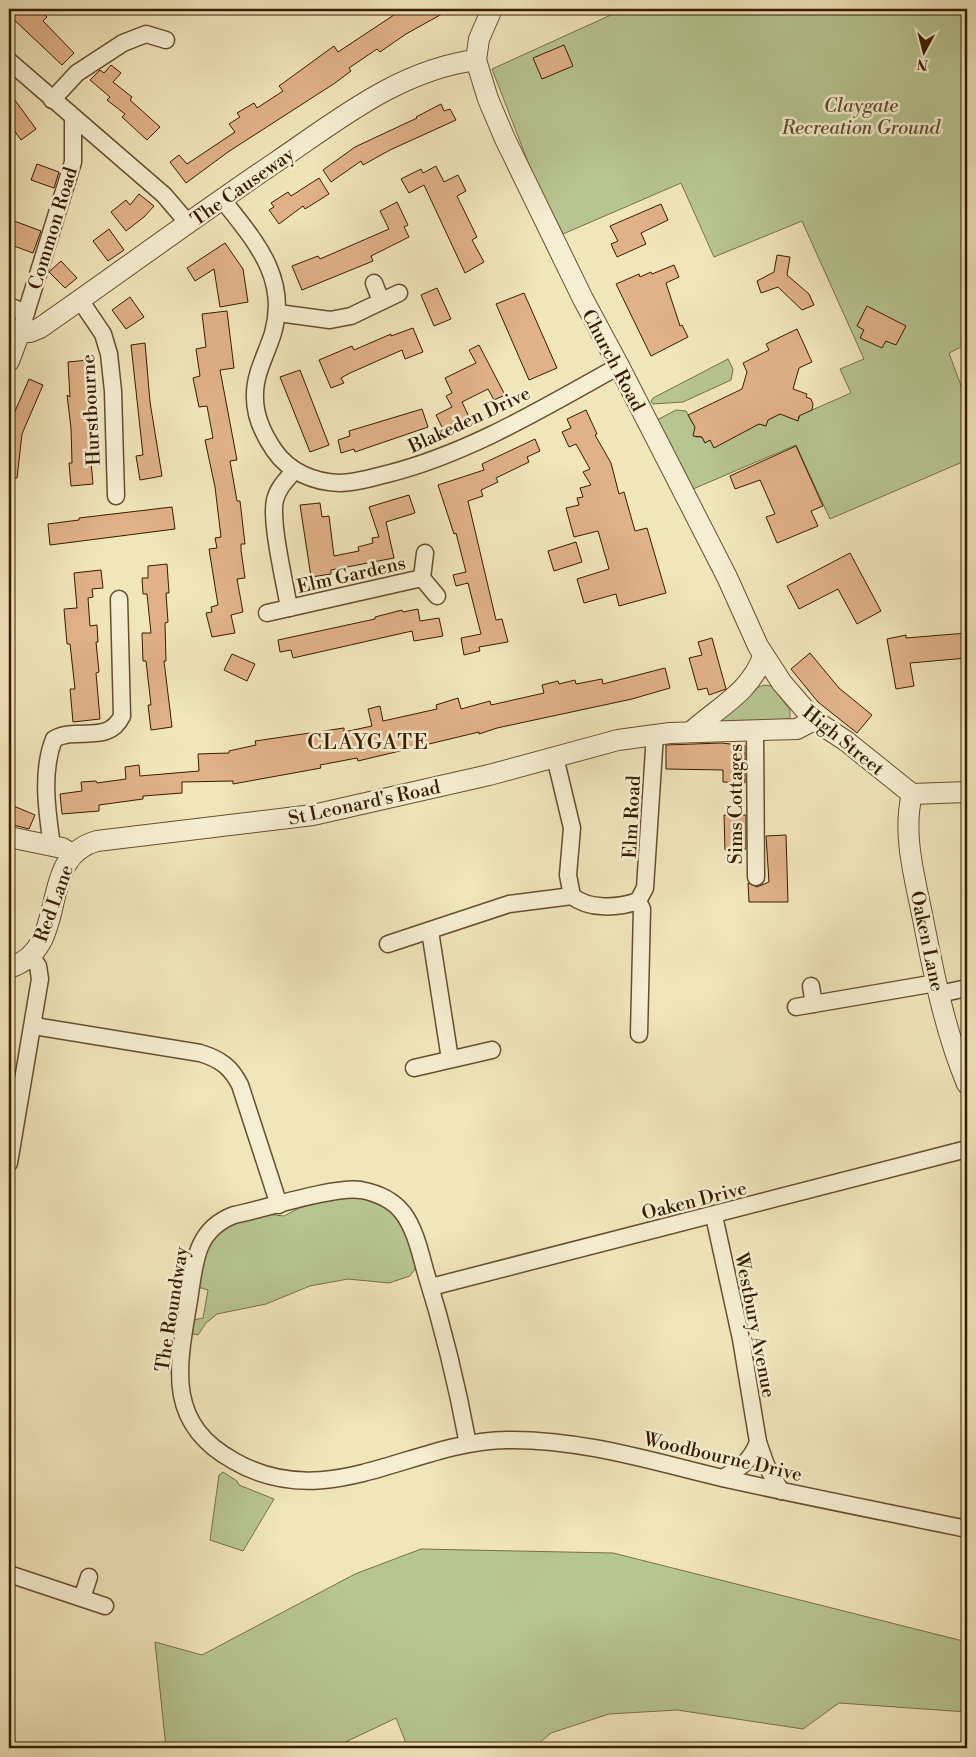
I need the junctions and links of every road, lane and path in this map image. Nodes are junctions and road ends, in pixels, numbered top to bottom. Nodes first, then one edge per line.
1 (486, 12) edge
2 (166, 40) dead end
3 (476, 60) junction
4 (9, 61) edge
5 (52, 100) junction
6 (73, 118) junction
7 (222, 199) junction
8 (188, 223) junction
9 (374, 283) dead end
10 (398, 293) dead end
11 (80, 300) junction
12 (381, 301) junction
13 (9, 306) edge
14 (26, 313) junction
15 (278, 313) junction
16 (20, 332) junction
17 (9, 361) edge
18 (619, 366) junction
19 (294, 472) junction
20 (116, 496) dead end
21 (425, 552) dead end
22 (422, 578) junction
23 (437, 596) dead end
24 (119, 599) dead end
25 (289, 608) junction
26 (267, 613) dead end
27 (763, 656) junction
28 (814, 720) junction
29 (755, 731) junction
30 (690, 732) junction
31 (655, 734) junction
32 (555, 757) junction
33 (967, 792) edge
34 (912, 794) junction
35 (9, 837) edge
36 (52, 846) junction
37 (72, 854) junction
38 (756, 877) dead end
39 (572, 896) junction
40 (638, 900) junction
41 (430, 931) junction
42 (388, 944) dead end
43 (31, 956) junction
44 (9, 968) edge
45 (810, 986) dead end
46 (967, 988) edge
47 (938, 989) junction
48 (814, 1004) junction
49 (796, 1007) dead end
50 (34, 1026) junction
51 (640, 1034) dead end
52 (492, 1050) dead end
53 (450, 1059) junction
54 (414, 1068) dead end
55 (967, 1084) edge
56 (967, 1149) edge
57 (9, 1163) edge
58 (280, 1205) junction
59 (714, 1216) junction
60 (431, 1288) junction
61 (758, 1442) junction
62 (468, 1444) junction
63 (723, 1478) junction
64 (782, 1490) junction
65 (967, 1528) edge
66 (9, 1574) edge
67 (89, 1577) dead end
68 (82, 1598) junction
69 (105, 1606) dead end

1 - 3 street
2 - 5 street
3 - 7 street, The Causeway
3 - 18 street, Church Road
4 - 5 street
5 - 6 street
6 - 8 street
6 - 14 street, Common Road
7 - 8 street, The Causeway
7 - 15 street, Blakeden Drive
8 - 11 street, The Causeway
9 - 12 street
10 - 12 street
11 - 16 street, The Causeway
11 - 20 street, Hurstbourne
12 - 15 street
13 - 14 street
14 - 16 street, Common Road
15 - 19 street, Blakeden Drive
16 - 17 street, Common Road
18 - 19 street, Blakeden Drive
18 - 27 street, Church Road
19 - 25 street, Elm Gardens
21 - 22 street, Elm Gardens
22 - 23 street, Elm Gardens
22 - 25 street, Elm Gardens
24 - 36 street
25 - 26 street, Elm Gardens
27 - 28 street, High Street
27 - 30 street
28 - 29 street, St Leonard's Road
28 - 34 street, High Street
29 - 30 street, St Leonard's Road
29 - 38 street, Sims Cottages
30 - 31 street, St Leonard's Road
31 - 32 street, St Leonard's Road
31 - 40 street, Elm Road
32 - 37 street, St Leonard's Road
32 - 39 street
33 - 34 street
34 - 47 street, Oaken Lane
35 - 36 street
36 - 37 street
37 - 43 street, Red Lane
39 - 40 street
39 - 41 street
40 - 51 street
41 - 42 street
41 - 53 street
43 - 44 street, Red Lane
43 - 50 street
45 - 48 street
46 - 47 street
47 - 48 street
47 - 55 street, Oaken Lane
48 - 49 street
50 - 57 street
50 - 58 street
52 - 53 street
53 - 54 street
56 - 59 street, Oaken Drive
58 - 60 street, The Roundway
58 - 62 street, The Roundway
59 - 60 street, Oaken Drive
59 - 61 street, Westbury Avenue
60 - 62 street, The Roundway
61 - 63 street
61 - 64 street, Westbury Avenue
62 - 63 street, Woodbourne Drive
63 - 64 street, Woodbourne Drive
64 - 65 street, Woodbourne Drive
66 - 68 street
67 - 68 street
68 - 69 street

